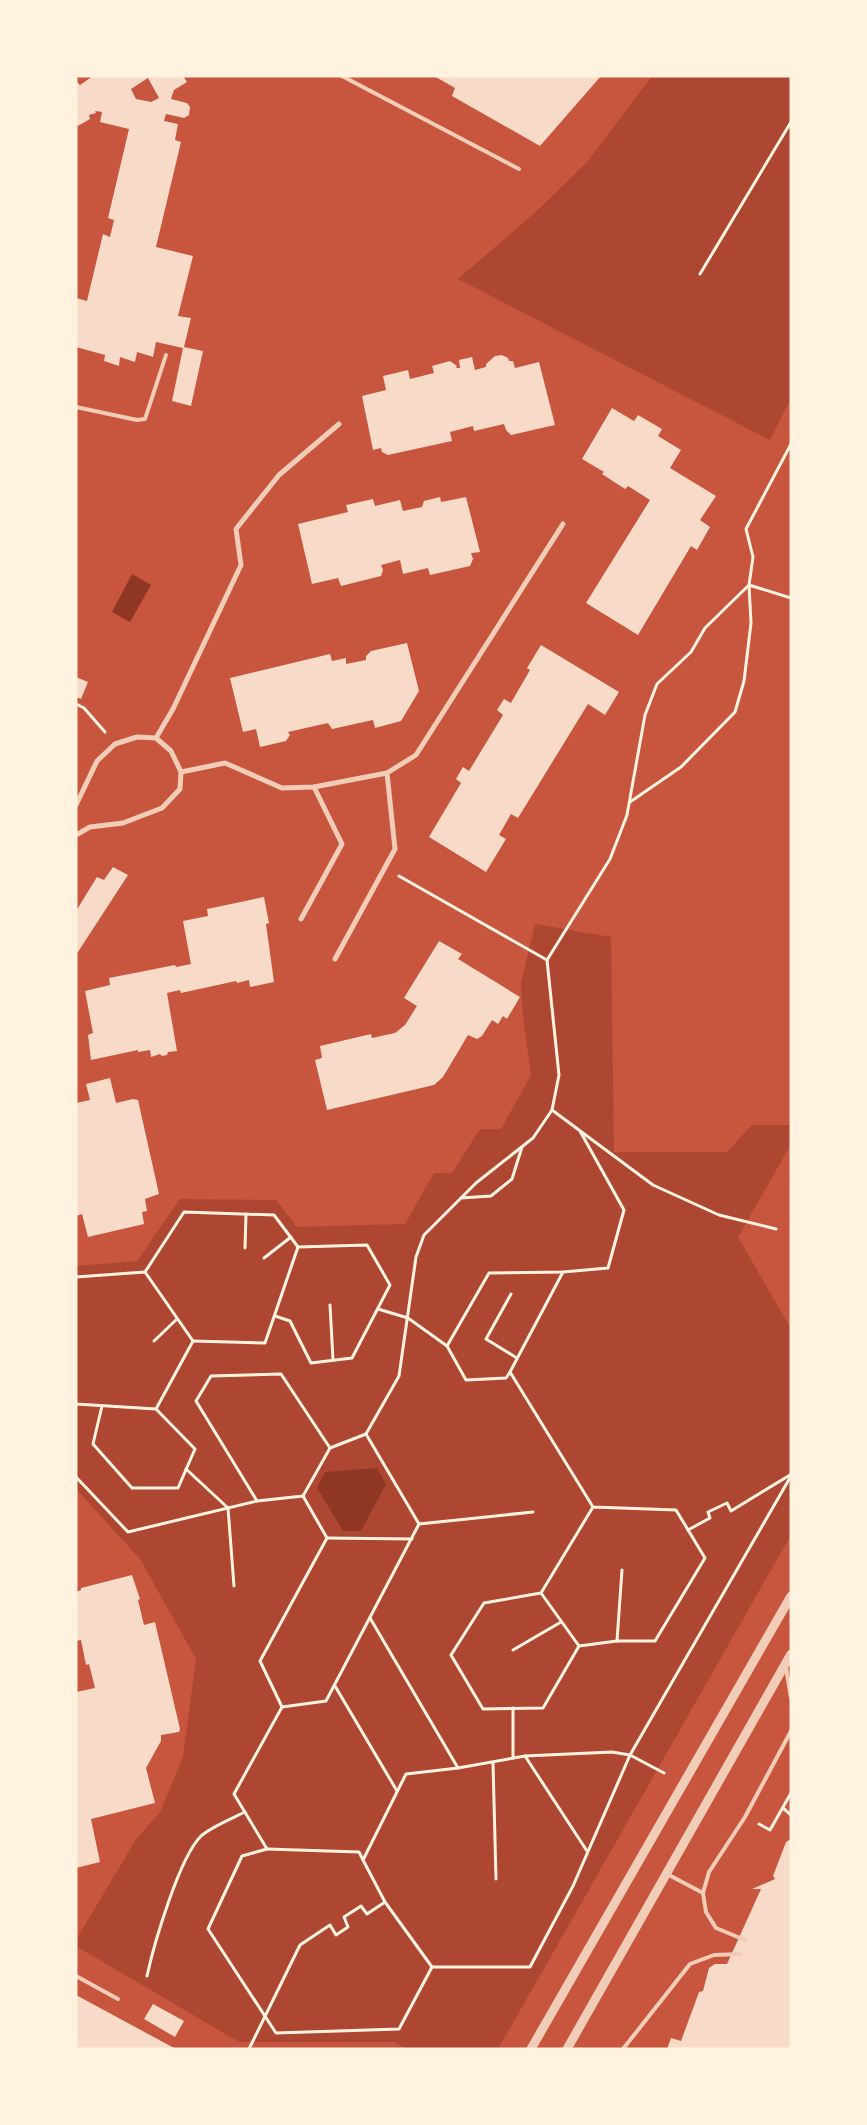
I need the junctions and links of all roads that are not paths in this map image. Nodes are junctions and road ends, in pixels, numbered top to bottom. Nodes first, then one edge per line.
1 (342, 76) edge
2 (519, 169) dead end
3 (166, 355) dead end
4 (76, 406) edge
5 (339, 424) dead end
6 (564, 524) dead end
7 (156, 738) junction
8 (181, 772) junction
9 (387, 773) junction
10 (314, 787) junction
11 (76, 805) edge
12 (76, 835) edge
13 (301, 919) dead end
14 (335, 959) dead end
15 (791, 1596) edge
16 (791, 1654) edge
17 (785, 1664) junction
18 (791, 1698) edge
19 (791, 1731) edge
20 (665, 1874) junction
21 (703, 1893) junction
22 (745, 1940) dead end
23 (741, 1954) dead end
24 (76, 1976) edge
25 (118, 1999) dead end
26 (531, 2049) edge
27 (567, 2049) edge
28 (623, 2049) edge

1 - 2 lane
3 - 4 lane
5 - 7 street
6 - 9 street
7 - 8 street
7 - 11 street
8 - 10 street
8 - 12 street
9 - 10 street
9 - 14 street
10 - 13 street
15 - 26 street
16 - 17 street
17 - 18 lane
17 - 20 street
19 - 21 lane
20 - 21 lane
20 - 27 street
21 - 22 lane
23 - 28 lane
24 - 25 lane

